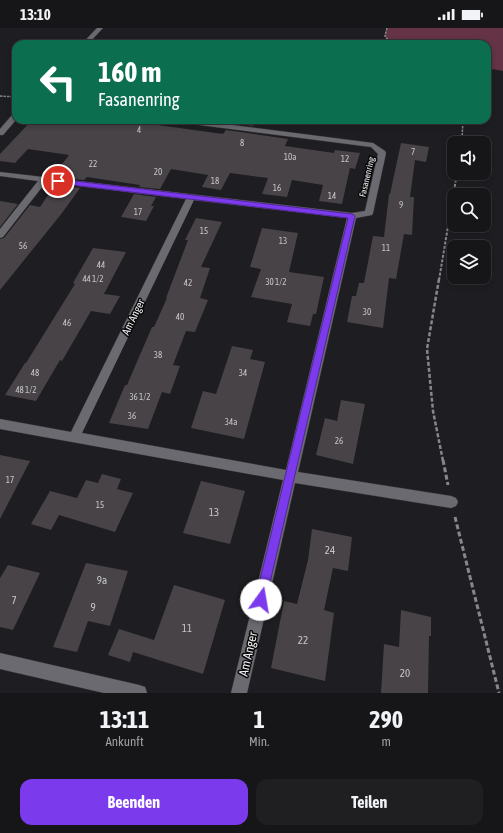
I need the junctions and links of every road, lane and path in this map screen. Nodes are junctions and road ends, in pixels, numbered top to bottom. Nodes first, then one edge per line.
1 (100, 28) edge
2 (387, 28) edge
3 (89, 40) edge
4 (387, 40) edge
5 (0, 96) edge
6 (12, 97) edge
7 (12, 120) edge
8 (208, 124) edge
9 (463, 124) edge
10 (0, 133) edge
11 (462, 136) edge
12 (0, 174) edge
13 (43, 180) junction
14 (456, 180) edge
15 (191, 197) junction
16 (352, 216) junction
17 (0, 235) edge
18 (0, 424) edge
19 (74, 437) junction
20 (290, 476) junction
21 (451, 502) junction
22 (0, 661) edge
23 (139, 693) edge
24 (239, 693) edge
25 (499, 693) edge

1 - 3 street
2 - 4 path
5 - 6 path
7 - 10 street
8 - 16 street, Fasanenring
9 - 11 path
12 - 13 street, Fasanenring
13 - 15 street, Fasanenring
13 - 17 street
14 - 21 path
15 - 16 street, Fasanenring
15 - 19 street, Am Anger
16 - 20 street, Am Anger
18 - 19 street
19 - 20 street
20 - 21 street
20 - 24 street, Am Anger
21 - 25 path
22 - 23 street

